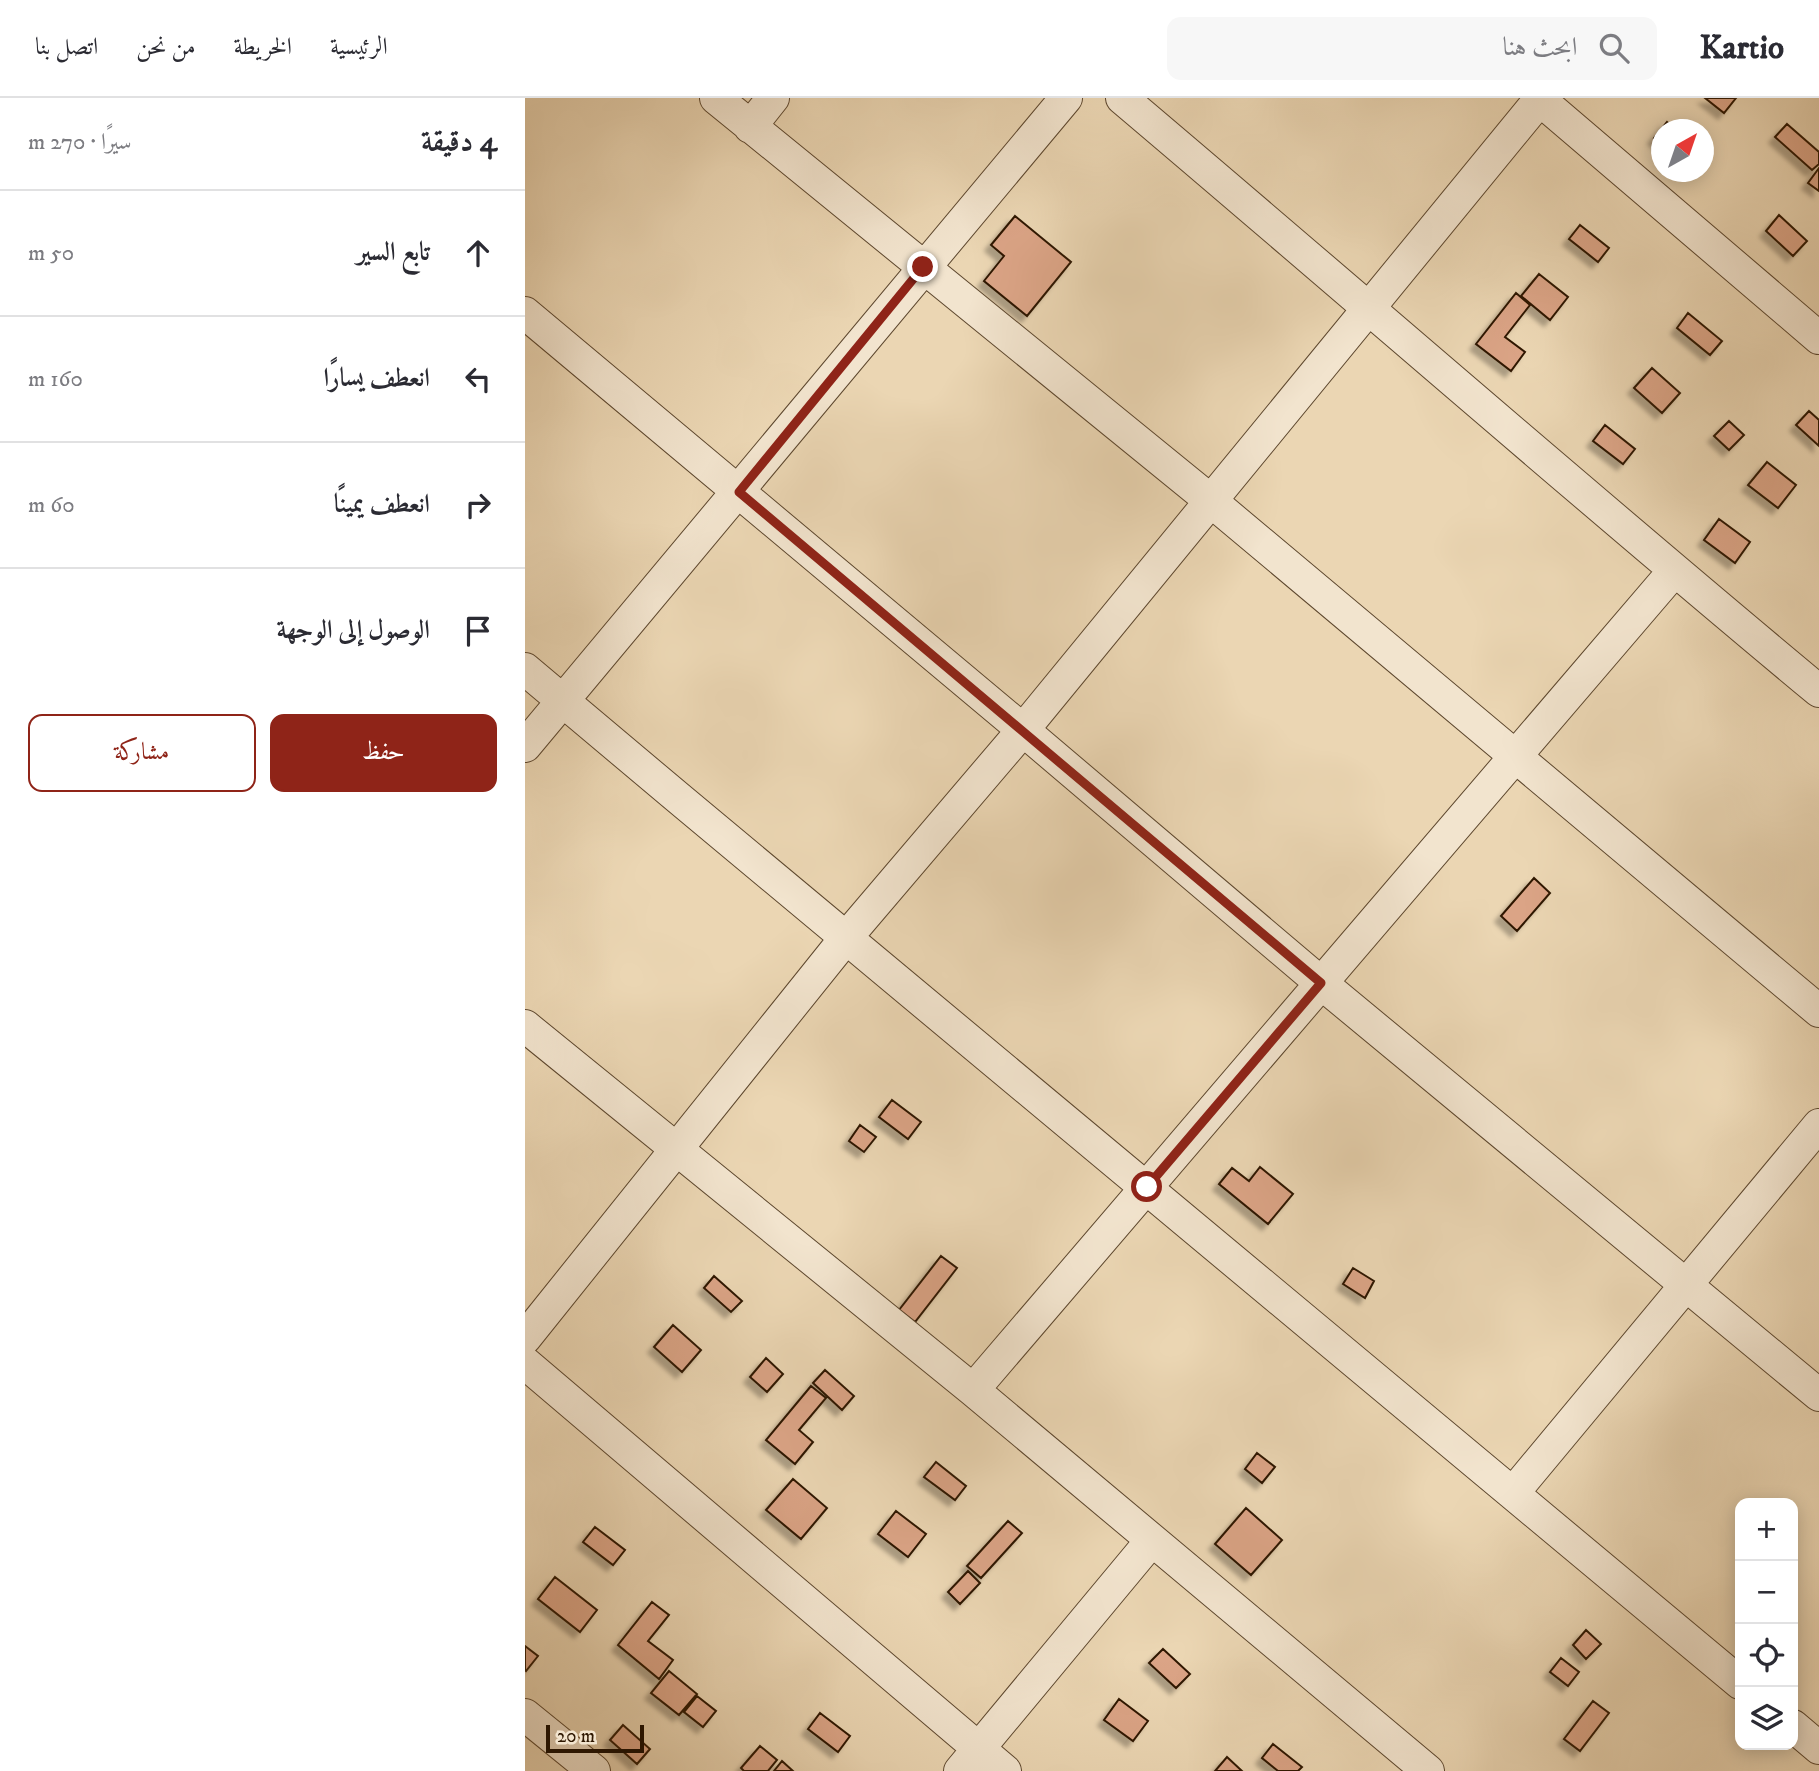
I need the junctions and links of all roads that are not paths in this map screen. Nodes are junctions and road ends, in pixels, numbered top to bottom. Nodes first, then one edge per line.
1 (716, 98) edge
2 (773, 98) edge
3 (1066, 98) edge
4 (1122, 98) edge
5 (1540, 98) edge
6 (750, 127) junction
7 (923, 267) junction
8 (1369, 307) junction
9 (525, 313) edge
10 (1819, 338) edge
11 (739, 492) junction
12 (1211, 501) junction
13 (1674, 571) junction
14 (525, 669) edge
15 (1819, 691) edge
16 (563, 701) junction
17 (1023, 730) junction
18 (525, 746) edge
19 (1515, 757) junction
20 (845, 939) junction
21 (1321, 983) junction
22 (1819, 1011) edge
23 (525, 1026) edge
24 (1819, 1125) edge
25 (676, 1150) junction
26 (1147, 1187) junction
27 (1686, 1285) junction
28 (525, 1338) edge
29 (525, 1363) edge
30 (973, 1390) junction
31 (1819, 1395) edge
32 (1513, 1493) junction
33 (1151, 1539) junction
34 (1735, 1678) edge
35 (525, 1714) edge
36 (1798, 1730) edge
37 (1819, 1748) edge
38 (969, 1760) edge
39 (594, 1771) edge
40 (1005, 1771) edge
41 (1428, 1771) edge

1 - 6 street
2 - 6 street
3 - 7 street
4 - 8 street
5 - 8 street
5 - 10 street
6 - 7 street
7 - 11 street
7 - 12 street
8 - 12 street
8 - 13 street
9 - 11 street
11 - 16 street
11 - 17 street
12 - 17 street
12 - 19 street
13 - 15 street
13 - 19 street
14 - 16 street
16 - 18 street
16 - 20 street
17 - 20 street
17 - 21 street
19 - 21 street
19 - 22 street
20 - 25 street
20 - 26 street
21 - 26 street
21 - 27 street
23 - 25 street
24 - 27 street
25 - 28 street
25 - 30 street
26 - 30 street
26 - 32 street
27 - 31 street
27 - 32 street
29 - 38 street
30 - 33 street
32 - 34 street
33 - 38 street
33 - 41 street
35 - 39 street
36 - 37 street
38 - 40 street

